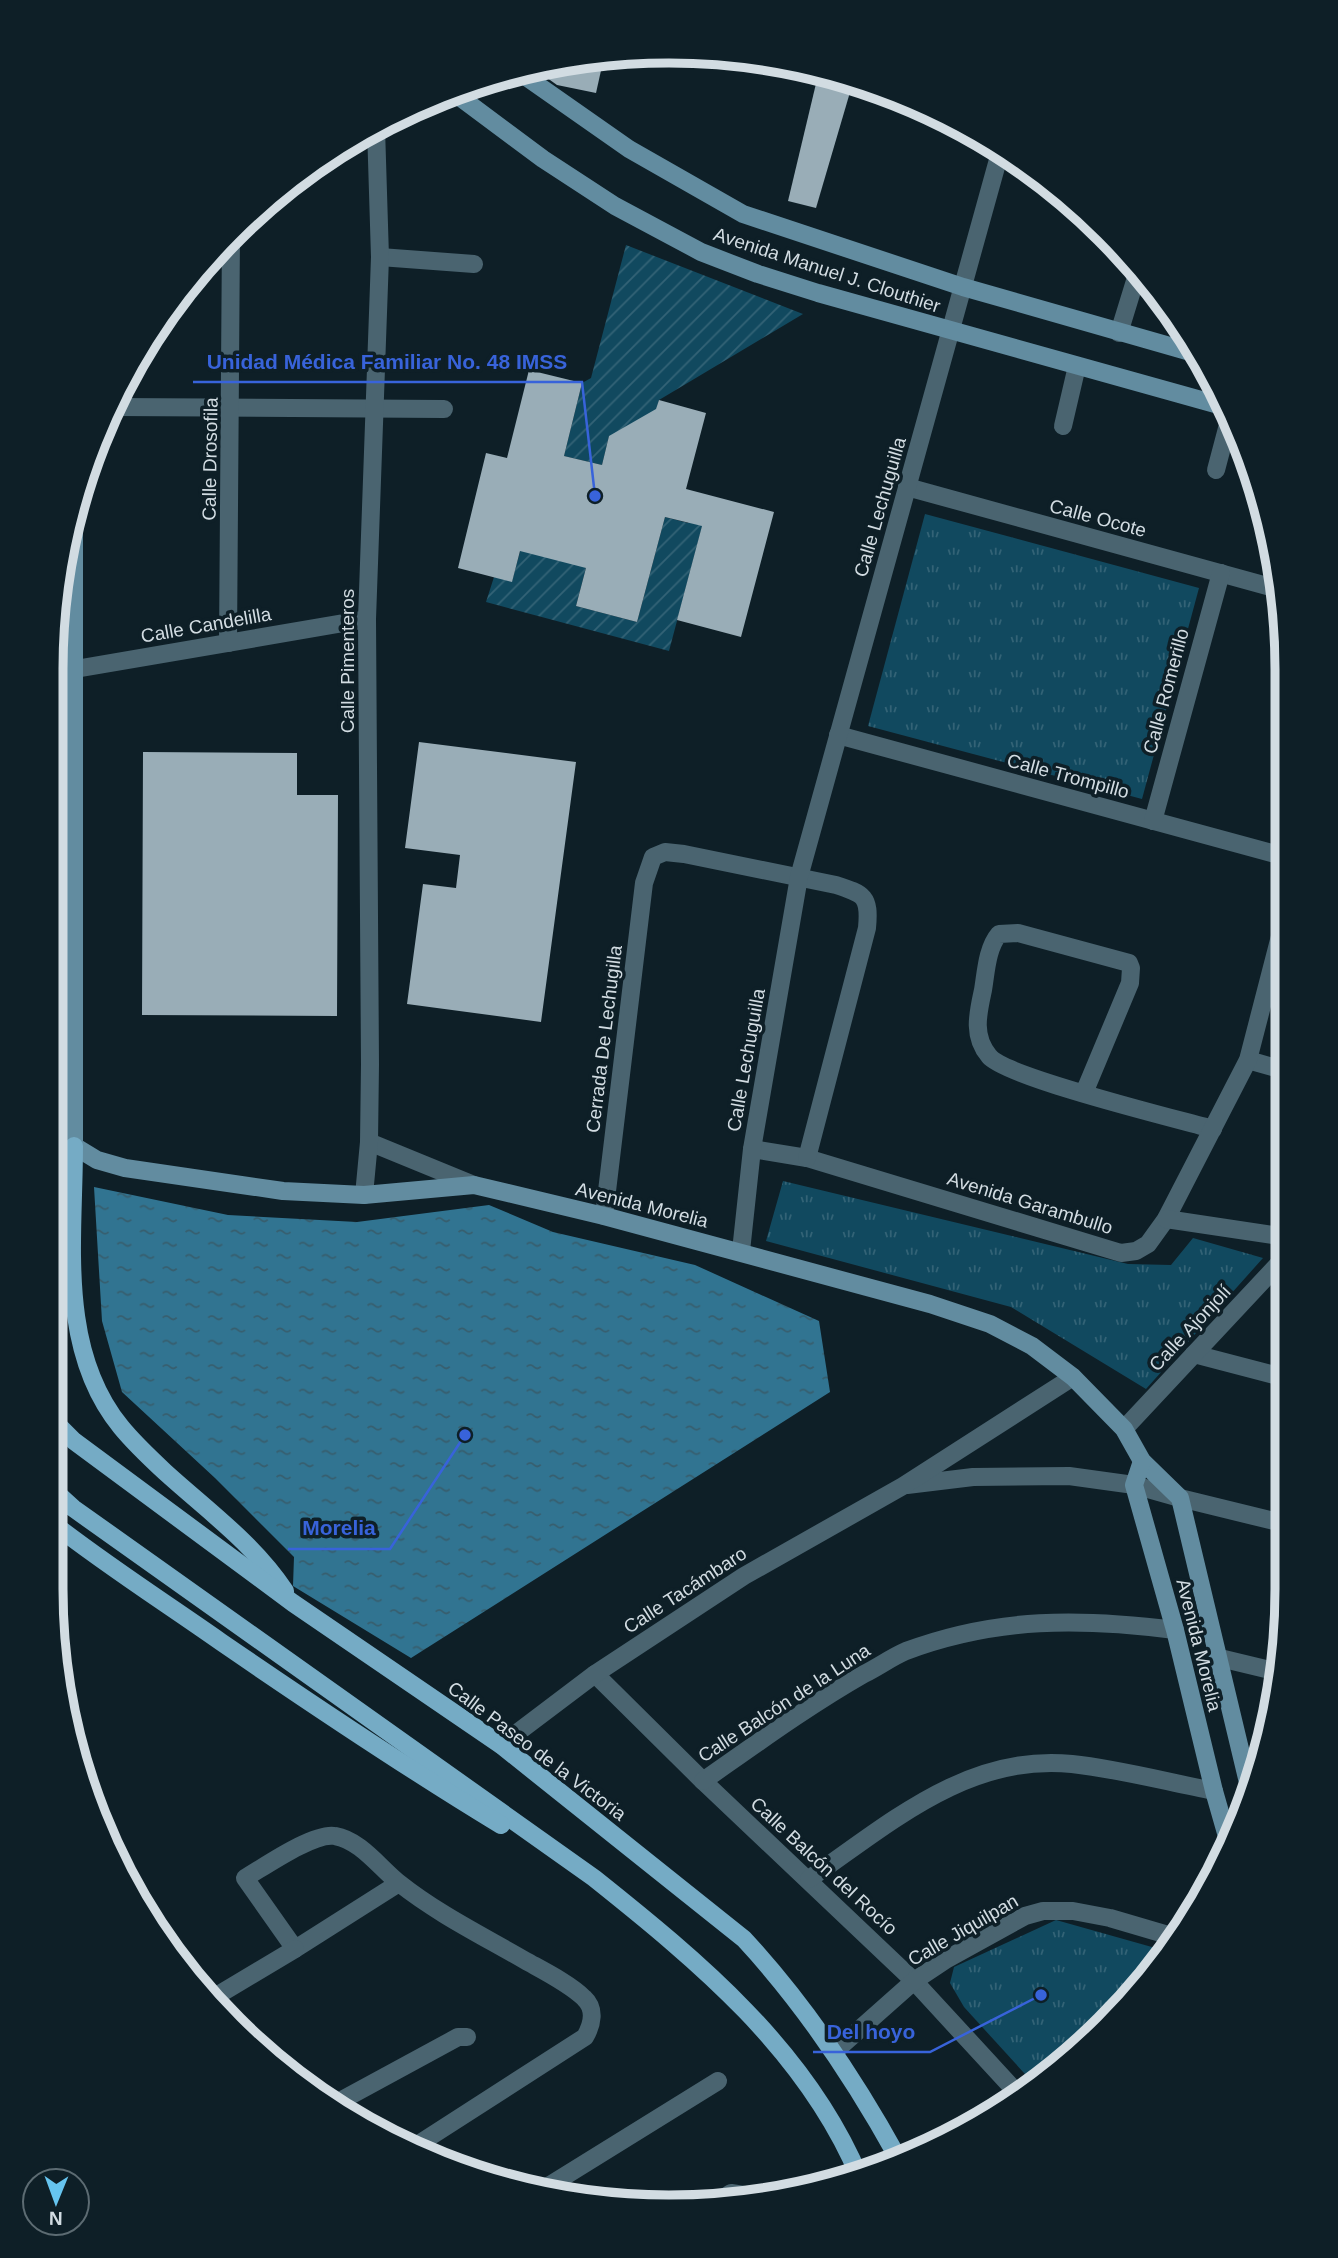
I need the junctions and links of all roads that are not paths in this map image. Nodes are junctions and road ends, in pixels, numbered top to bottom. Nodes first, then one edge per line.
1 (530, 80) edge
2 (463, 99) edge
3 (376, 138) edge
4 (998, 160) edge
5 (231, 250) edge
6 (380, 257) junction
7 (474, 264) dead end
8 (1135, 281) edge
9 (963, 287) junction
10 (950, 331) junction
11 (1119, 333) junction
12 (1185, 351) edge
13 (1077, 366) junction
14 (1214, 404) edge
15 (122, 407) edge
16 (231, 408) junction
17 (374, 408) junction
18 (444, 409) dead end
19 (1062, 426) dead end
20 (1226, 431) edge
21 (1216, 470) dead end
22 (907, 487) junction
23 (74, 557) edge
24 (1221, 573) junction
25 (1269, 587) edge
26 (367, 619) junction
27 (228, 643) junction
28 (74, 669) junction
29 (63, 671) edge
30 (838, 735) junction
31 (1153, 821) junction
32 (1275, 854) edge
33 (799, 877) junction
34 (1275, 956) edge
35 (1248, 1060) junction
36 (1275, 1068) edge
37 (1084, 1093) junction
38 (1213, 1129) junction
39 (369, 1142) junction
40 (74, 1146) junction
41 (752, 1149) junction
42 (807, 1158) junction
43 (474, 1185) junction
44 (364, 1195) junction
45 (604, 1216) junction
46 (1166, 1219) junction
47 (1275, 1235) edge
48 (741, 1251) junction
49 (1275, 1268) edge
50 (1194, 1354) junction
51 (1275, 1375) edge
52 (1073, 1377) junction
53 (1124, 1429) junction
54 (63, 1430) edge
55 (1142, 1461) junction
56 (1134, 1485) junction
57 (903, 1486) junction
58 (63, 1498) edge
59 (1180, 1498) junction
60 (1275, 1521) edge
61 (63, 1531) edge
62 (293, 1603) junction
63 (1175, 1630) junction
64 (1220, 1658) junction
65 (1270, 1670) edge
66 (595, 1674) junction
67 (501, 1745) junction
68 (1246, 1773) edge
69 (703, 1781) junction
70 (1214, 1791) junction
71 (1225, 1830) edge
72 (594, 1878) junction
73 (809, 1879) junction
74 (399, 1883) junction
75 (1167, 1935) edge
76 (295, 1949) junction
77 (915, 1981) junction
78 (218, 1995) edge
79 (467, 2037) dead end
80 (834, 2052) junction
81 (718, 2081) dead end
82 (1013, 2088) edge
83 (343, 2100) edge
84 (422, 2142) edge
85 (894, 2151) edge
86 (854, 2166) edge
87 (553, 2183) edge

1 - 9 main road, Avenida Manuel J. Clouthier
2 - 10 main road, Avenida Manuel J. Clouthier
3 - 6 street, Calle Pimenteros
4 - 9 street, Calle Lechuguilla
5 - 16 street, Calle Drosofila
6 - 7 street
6 - 17 street, Calle Pimenteros
8 - 11 street
9 - 10 street, Calle Lechuguilla
9 - 11 main road, Avenida Manuel J. Clouthier
10 - 13 main road, Avenida Manuel J. Clouthier
10 - 22 street, Calle Lechuguilla
11 - 12 main road, Avenida Manuel J. Clouthier
13 - 14 main road, Avenida Manuel J. Clouthier
13 - 19 street
15 - 16 street
16 - 17 street
16 - 27 street, Calle Drosofila
17 - 18 street
17 - 26 street, Calle Pimenteros
20 - 21 street
22 - 24 street, Calle Ocote
22 - 30 street, Calle Lechuguilla
23 - 28 main road
24 - 25 street, Calle Ocote
24 - 31 street, Calle Romerillo
26 - 27 street, Calle Candelilla
26 - 39 street, Calle Pimenteros
27 - 28 street, Calle Candelilla
28 - 29 street, Calle Candelilla
28 - 40 main road
30 - 31 street, Calle Trompillo
30 - 33 street, Calle Lechuguilla
31 - 32 street, Calle Trompillo
33 - 41 street, Calle Lechuguilla
33 - 42 street
33 - 45 street, Cerrada De Lechugilla
34 - 35 street, Avenida Garambullo
35 - 36 street
35 - 38 street, Avenida Garambullo
37 - 37 street
37 - 38 street
38 - 46 street, Avenida Garambullo
39 - 43 street
39 - 44 street, Calle Pimenteros
40 - 44 main road, Avenida Morelia
40 - 62 main road
41 - 42 street, Avenida Garambullo
41 - 48 street, Calle Lechuguilla
42 - 46 street, Avenida Garambullo
43 - 44 main road, Avenida Morelia
43 - 45 main road, Avenida Morelia
45 - 48 main road, Avenida Morelia
46 - 47 street
48 - 52 main road, Avenida Morelia
49 - 50 street, Calle Ajonjolí
50 - 51 street
50 - 53 street, Calle Ajonjolí
52 - 53 main road, Avenida Morelia
52 - 57 street, Calle Tacámbaro
53 - 55 main road, Avenida Morelia
54 - 62 main road, Calle Paseo de la Victoria
55 - 56 main road
55 - 59 main road, Avenida Morelia
56 - 57 street, Calle Tacámbaro
56 - 59 street, Calle Tacámbaro
56 - 63 main road, Avenida Morelia
57 - 66 street, Calle Tacámbaro
58 - 72 main road
59 - 60 street, Calle Tacámbaro
59 - 64 main road, Avenida Morelia
61 - 72 main road
62 - 67 main road, Calle Paseo de la Victoria
63 - 69 street, Calle Balcón de la Luna
63 - 70 main road, Avenida Morelia
64 - 65 street
64 - 68 main road, Avenida Morelia
66 - 67 street, Calle Tacámbaro
66 - 69 street, Calle Balcón del Rocío
67 - 80 main road, Calle Paseo de la Victoria
69 - 73 street, Calle Balcón del Rocío
70 - 71 main road, Avenida Morelia
70 - 73 street
72 - 86 main road
73 - 77 street, Calle Balcón del Rocío
74 - 76 street
74 - 76 street
74 - 84 street
75 - 77 street, Calle Jiquilpan
76 - 78 street
77 - 80 street, Calle Jiquilpan
77 - 82 street, Calle Balcón del Rocío
79 - 83 street
80 - 85 main road, Calle Paseo de la Victoria
81 - 87 street

